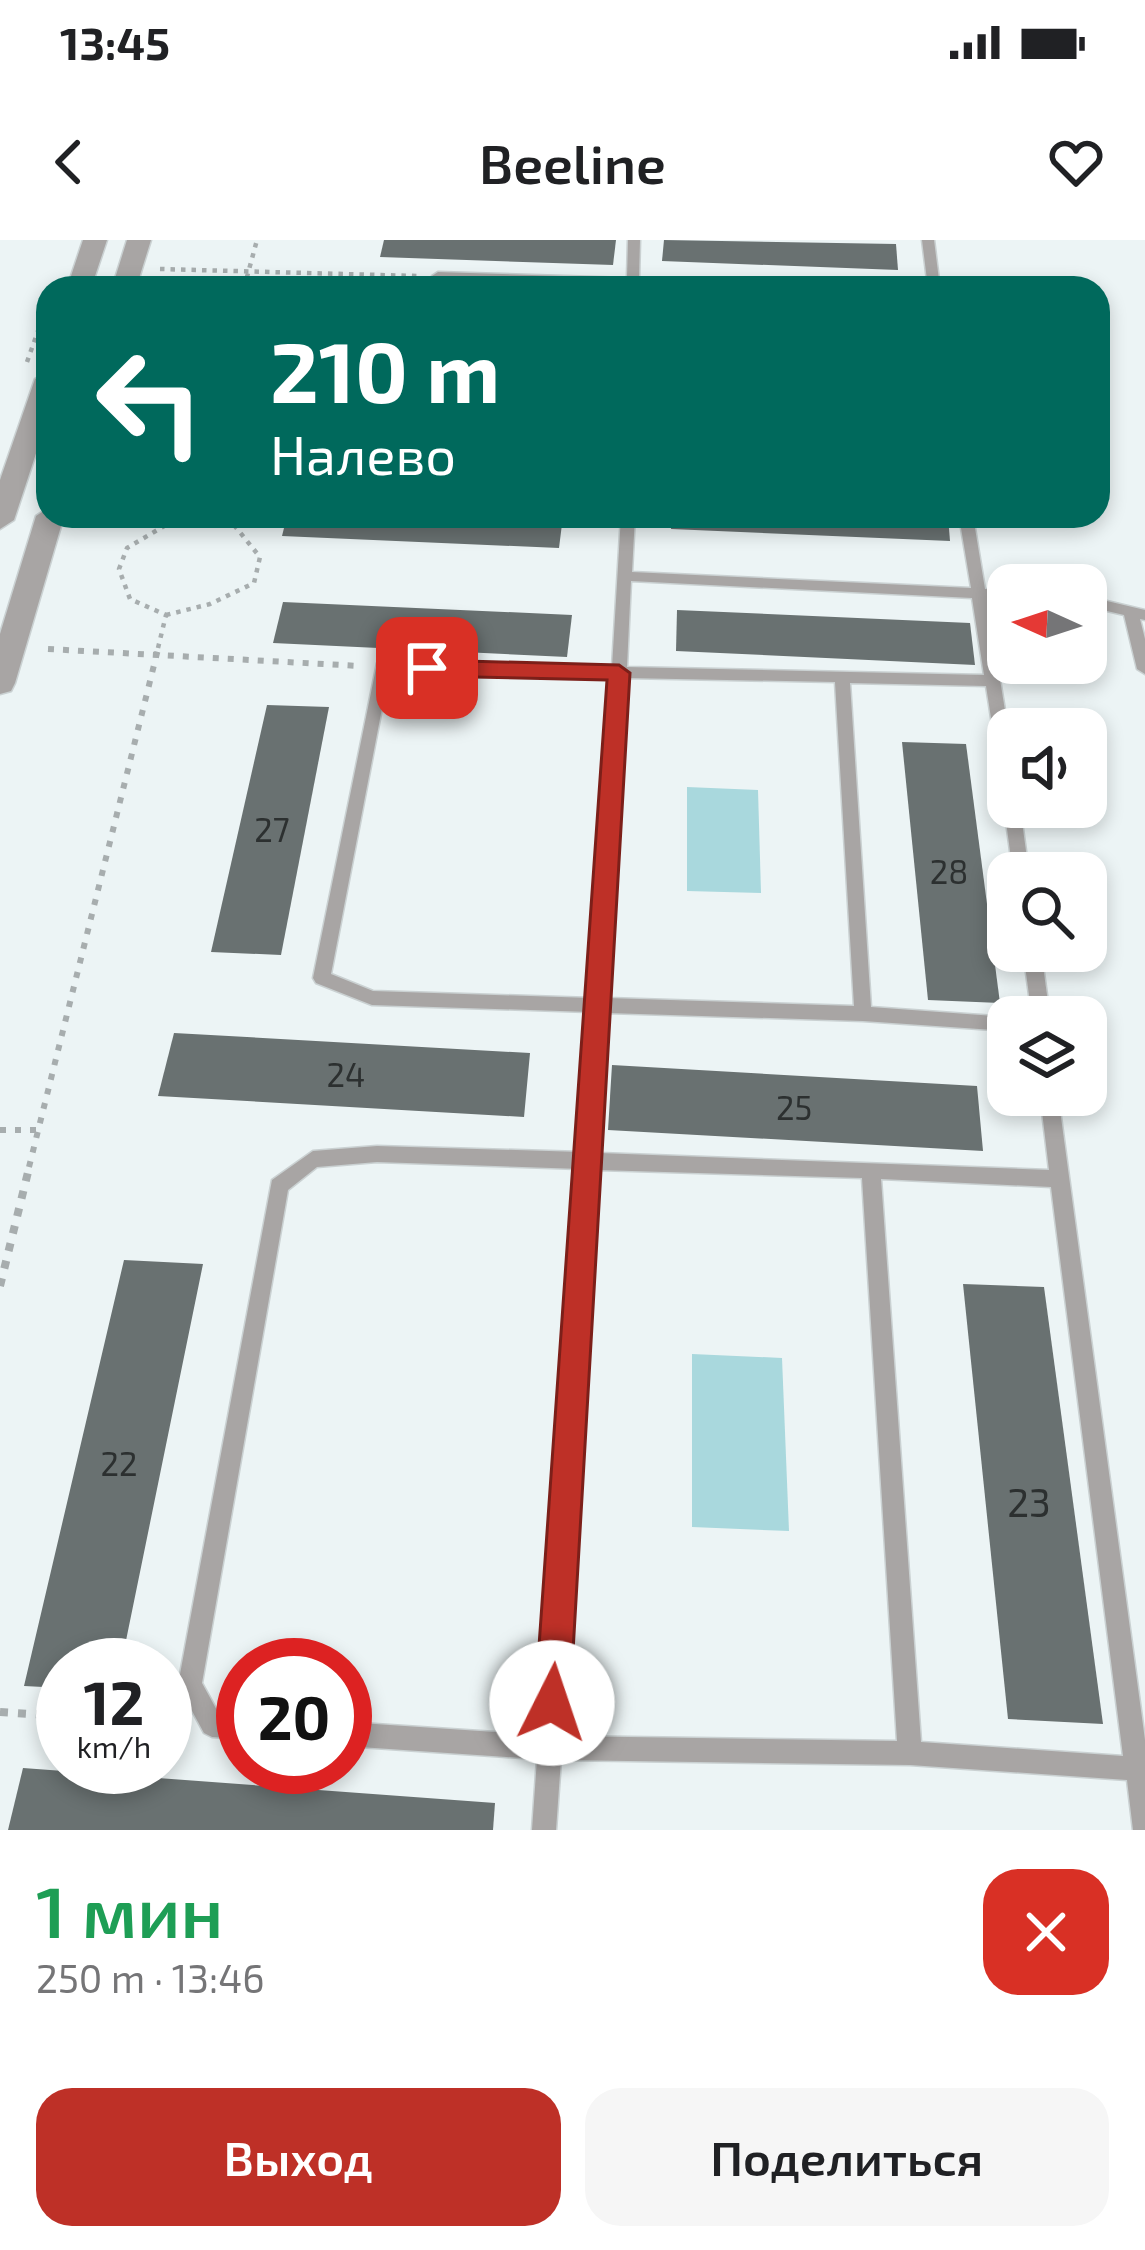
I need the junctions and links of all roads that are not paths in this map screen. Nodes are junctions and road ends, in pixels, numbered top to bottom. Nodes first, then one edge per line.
1 (95, 240) edge
2 (139, 240) edge
3 (634, 240) edge
4 (928, 240) edge
5 (83, 276) edge
6 (128, 276) edge
7 (633, 276) edge
8 (932, 276) edge
9 (36, 414) edge
10 (0, 520) edge
11 (46, 528) edge
12 (627, 528) edge
13 (968, 528) edge
14 (624, 575) junction
15 (976, 593) junction
16 (987, 594) edge
17 (1107, 606) edge
18 (1138, 613) edge
19 (987, 644) edge
20 (1145, 669) edge
21 (619, 673) junction
22 (842, 677) junction
23 (987, 681) edge
24 (0, 682) edge
25 (597, 1005) junction
26 (862, 1013) junction
27 (987, 1022) edge
28 (1050, 1116) edge
29 (590, 1162) junction
30 (871, 1170) junction
31 (1056, 1180) junction
32 (216, 1725) edge
33 (372, 1736) edge
34 (549, 1748) junction
35 (910, 1753) junction
36 (1136, 1769) junction
37 (544, 1830) edge
38 (1144, 1830) edge

1 - 5 street
2 - 6 street
3 - 7 lane
4 - 8 lane
9 - 10 street
11 - 24 street
12 - 14 lane
13 - 15 lane
14 - 15 lane
14 - 21 lane
15 - 16 lane
15 - 19 lane
17 - 18 lane
18 - 20 lane
21 - 22 lane
21 - 25 lane
21 - 25 lane
22 - 23 lane
22 - 26 lane
25 - 26 lane
25 - 29 lane
26 - 27 lane
28 - 31 lane
29 - 30 lane
29 - 32 lane
29 - 34 lane
30 - 31 lane
30 - 35 lane
31 - 36 lane
33 - 34 lane
34 - 35 lane
34 - 37 lane
35 - 36 lane
36 - 38 lane

